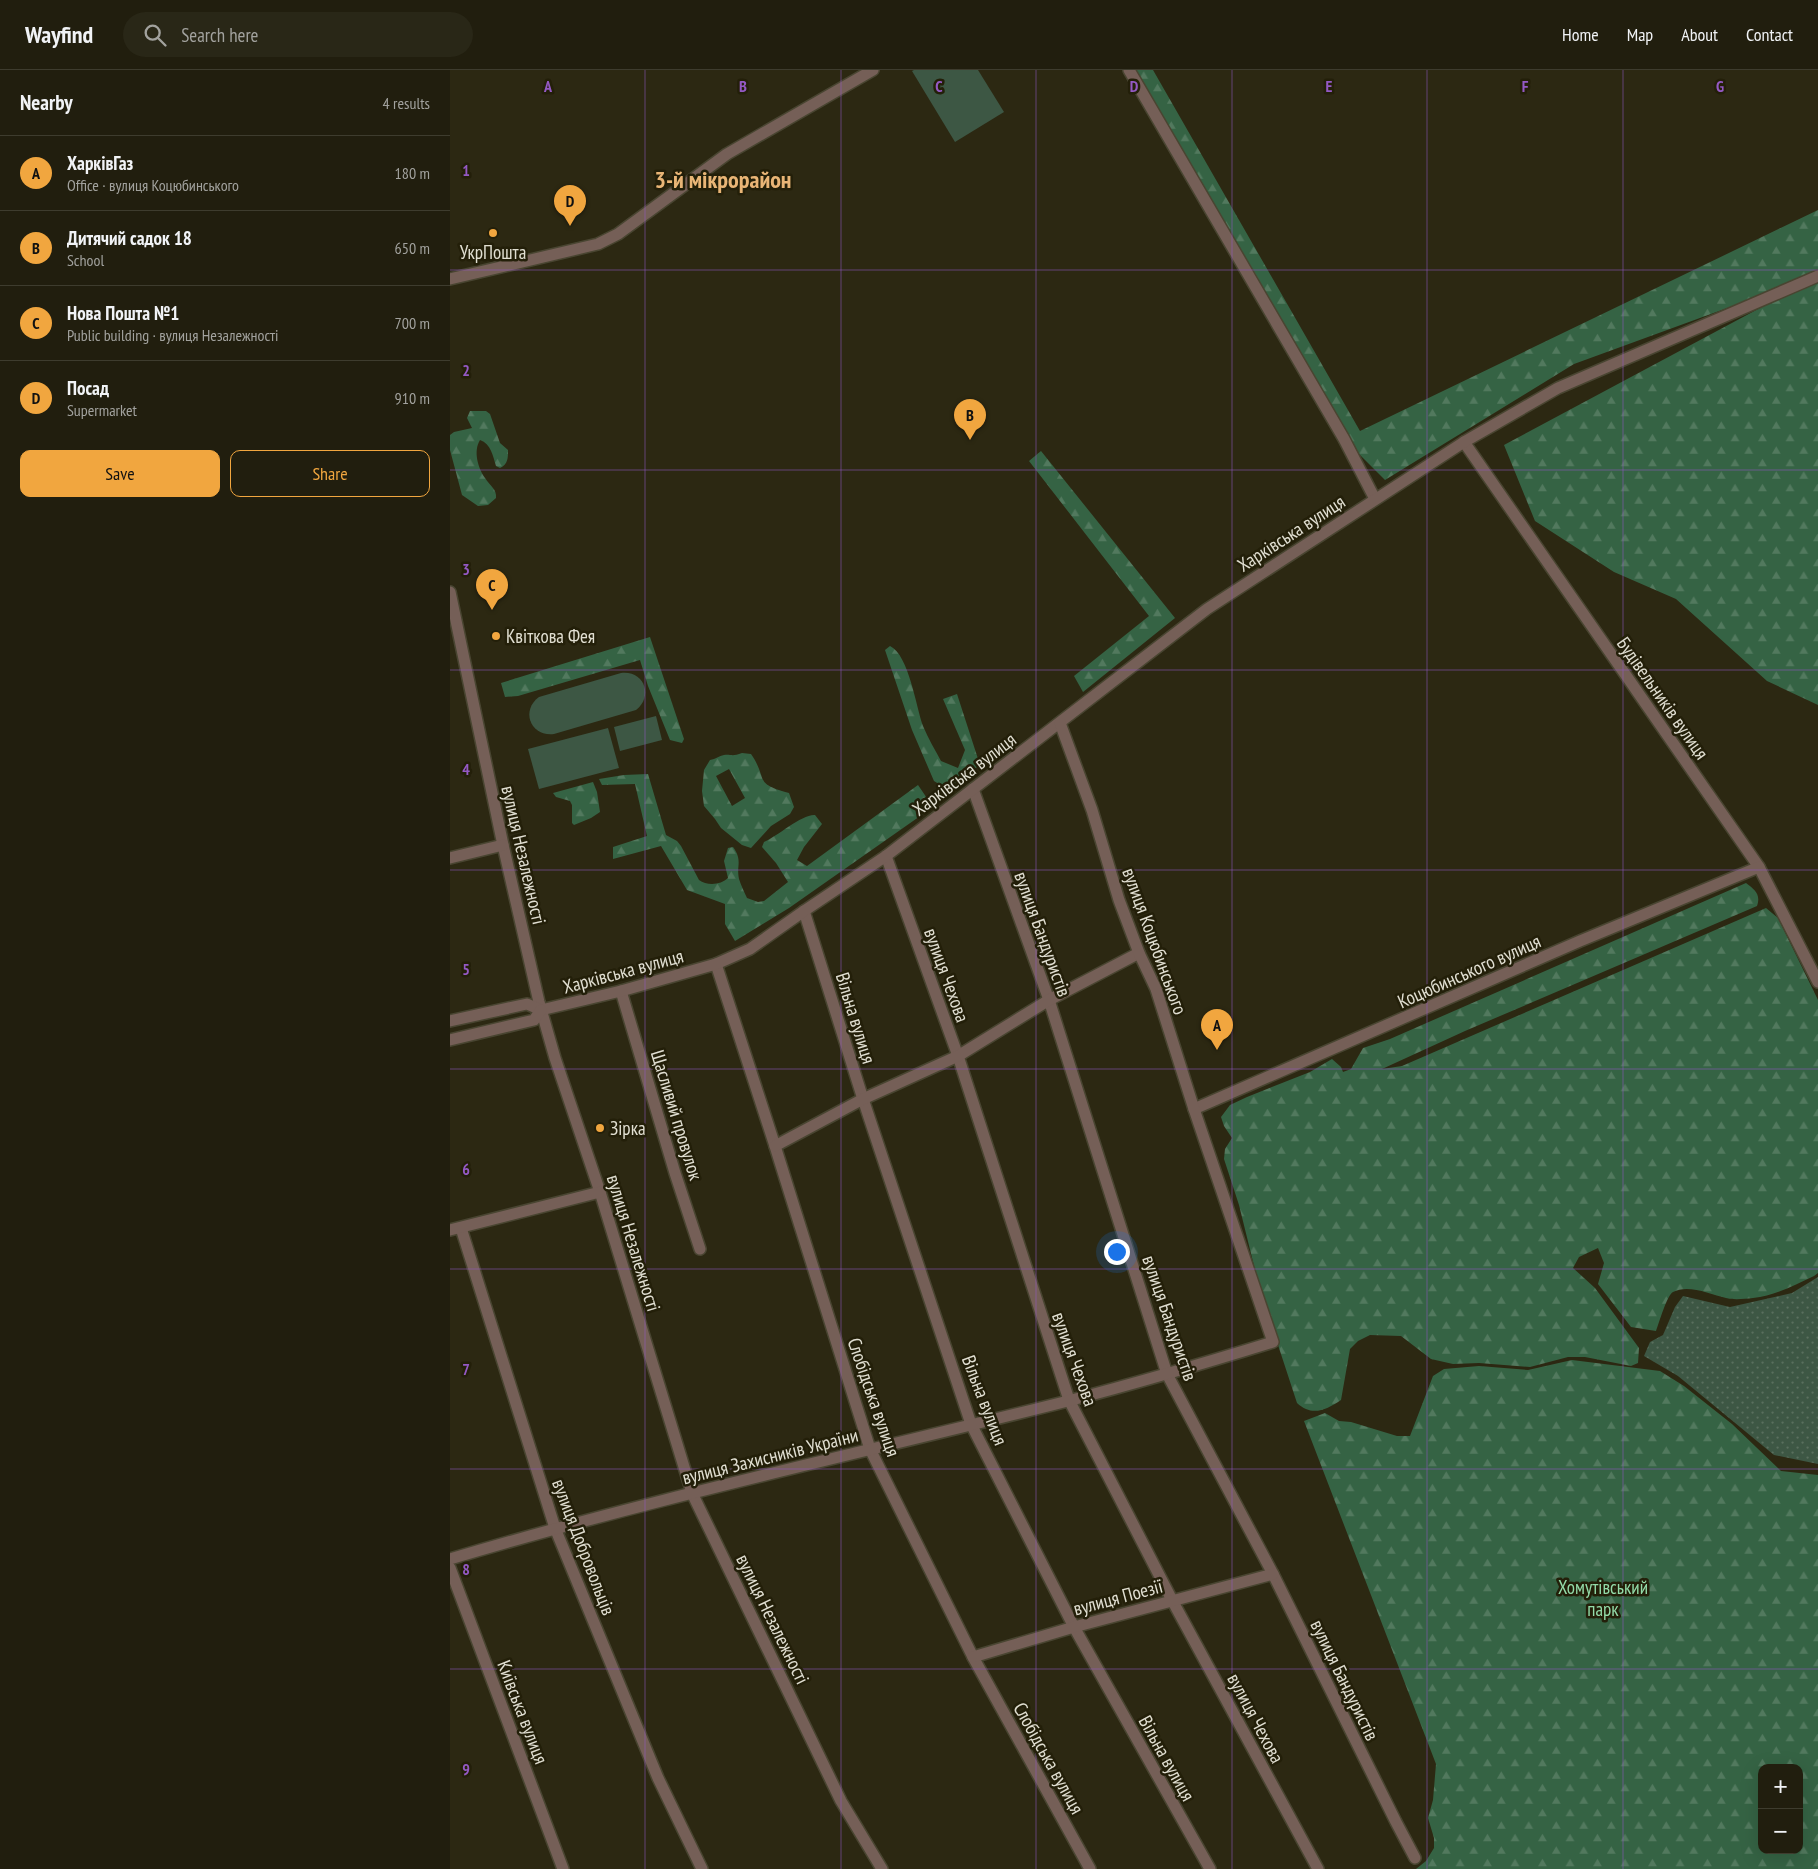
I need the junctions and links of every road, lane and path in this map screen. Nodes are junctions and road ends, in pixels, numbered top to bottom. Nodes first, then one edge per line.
1 (873, 70) edge
2 (1128, 70) edge
3 (1818, 276) edge
4 (450, 279) edge
5 (1464, 442) junction
6 (1375, 499) junction
7 (450, 592) edge
8 (1060, 723) junction
9 (973, 789) junction
10 (502, 845) junction
11 (886, 856) junction
12 (450, 858) edge
13 (1759, 867) junction
14 (804, 911) junction
15 (1139, 953) junction
16 (716, 964) junction
17 (1818, 982) edge
18 (621, 990) junction
19 (1049, 1000) junction
20 (541, 1010) junction
21 (450, 1021) edge
22 (450, 1040) edge
23 (958, 1056) junction
24 (863, 1099) junction
25 (1194, 1110) junction
26 (775, 1146) junction
27 (600, 1192) junction
28 (455, 1229) edge
29 (700, 1249) dead end
30 (1274, 1342) joint
31 (1167, 1374) junction
32 (1068, 1400) junction
33 (971, 1424) junction
34 (870, 1449) junction
35 (692, 1493) junction
36 (555, 1528) junction
37 (450, 1559) edge
38 (450, 1568) edge
39 (1273, 1574) junction
40 (1172, 1600) junction
41 (1074, 1627) junction
42 (973, 1657) junction
43 (1415, 1858) dead end
44 (563, 1869) edge
45 (702, 1869) edge
46 (882, 1869) edge
47 (1090, 1869) edge
48 (1210, 1869) edge
49 (1318, 1869) edge

1 - 4 street
2 - 6 street
3 - 5 street, Харківська вулиця
5 - 6 street, Харківська вулиця
5 - 13 street, Будівельників вулиця
6 - 8 street, Харківська вулиця
7 - 10 street, вулиця Незалежності
8 - 9 street, Харківська вулиця
8 - 15 street, вулиця Коцюбинського
9 - 11 street, Харківська вулиця
9 - 19 street, вулиця Бандуристів
10 - 12 street
10 - 20 street, вулиця Незалежності
11 - 14 street, Харківська вулиця
11 - 23 street, вулиця Чехова
13 - 17 street, Будівельників вулиця
13 - 25 street, Коцюбинського вулиця
14 - 16 street, Харківська вулиця
14 - 24 street, Вільна вулиця
15 - 19 street
15 - 25 street, вулиця Коцюбинського
16 - 18 street, Харківська вулиця
16 - 26 street, Слобідська вулиця
18 - 20 street, Харківська вулиця
18 - 29 street, Щасливий провулок
19 - 23 street
19 - 31 street, вулиця Бандуристів
20 - 21 street, Харківська вулиця
20 - 22 street, Харківська вулиця
20 - 27 street, вулиця Незалежності
23 - 24 street
23 - 32 street, вулиця Чехова
24 - 26 street
24 - 33 street, Вільна вулиця
25 - 30 street, вулиця Коцюбинського
26 - 34 street, Слобідська вулиця
27 - 28 street
27 - 35 street, вулиця Незалежності
28 - 36 street, вулиця Добровольців
30 - 31 street, вулиця Захисників України
31 - 32 street, вулиця Захисників України
31 - 39 street, вулиця Бандуристів
32 - 33 street, вулиця Захисників України
32 - 40 street, вулиця Чехова
33 - 34 street, вулиця Захисників України
33 - 41 street, Вільна вулиця
34 - 35 street, вулиця Захисників України
34 - 42 street, Слобідська вулиця
35 - 36 street, вулиця Захисників України
35 - 46 street, вулиця Незалежності
36 - 37 street, вулиця Захисників України
36 - 45 street, вулиця Добровольців
38 - 44 street, Київська вулиця
39 - 40 street, вулиця Поезії
39 - 43 street, вулиця Бандуристів
40 - 41 street, вулиця Поезії
40 - 49 street, вулиця Чехова
41 - 42 street, вулиця Поезії
41 - 48 street, Вільна вулиця
42 - 47 street, Слобідська вулиця

